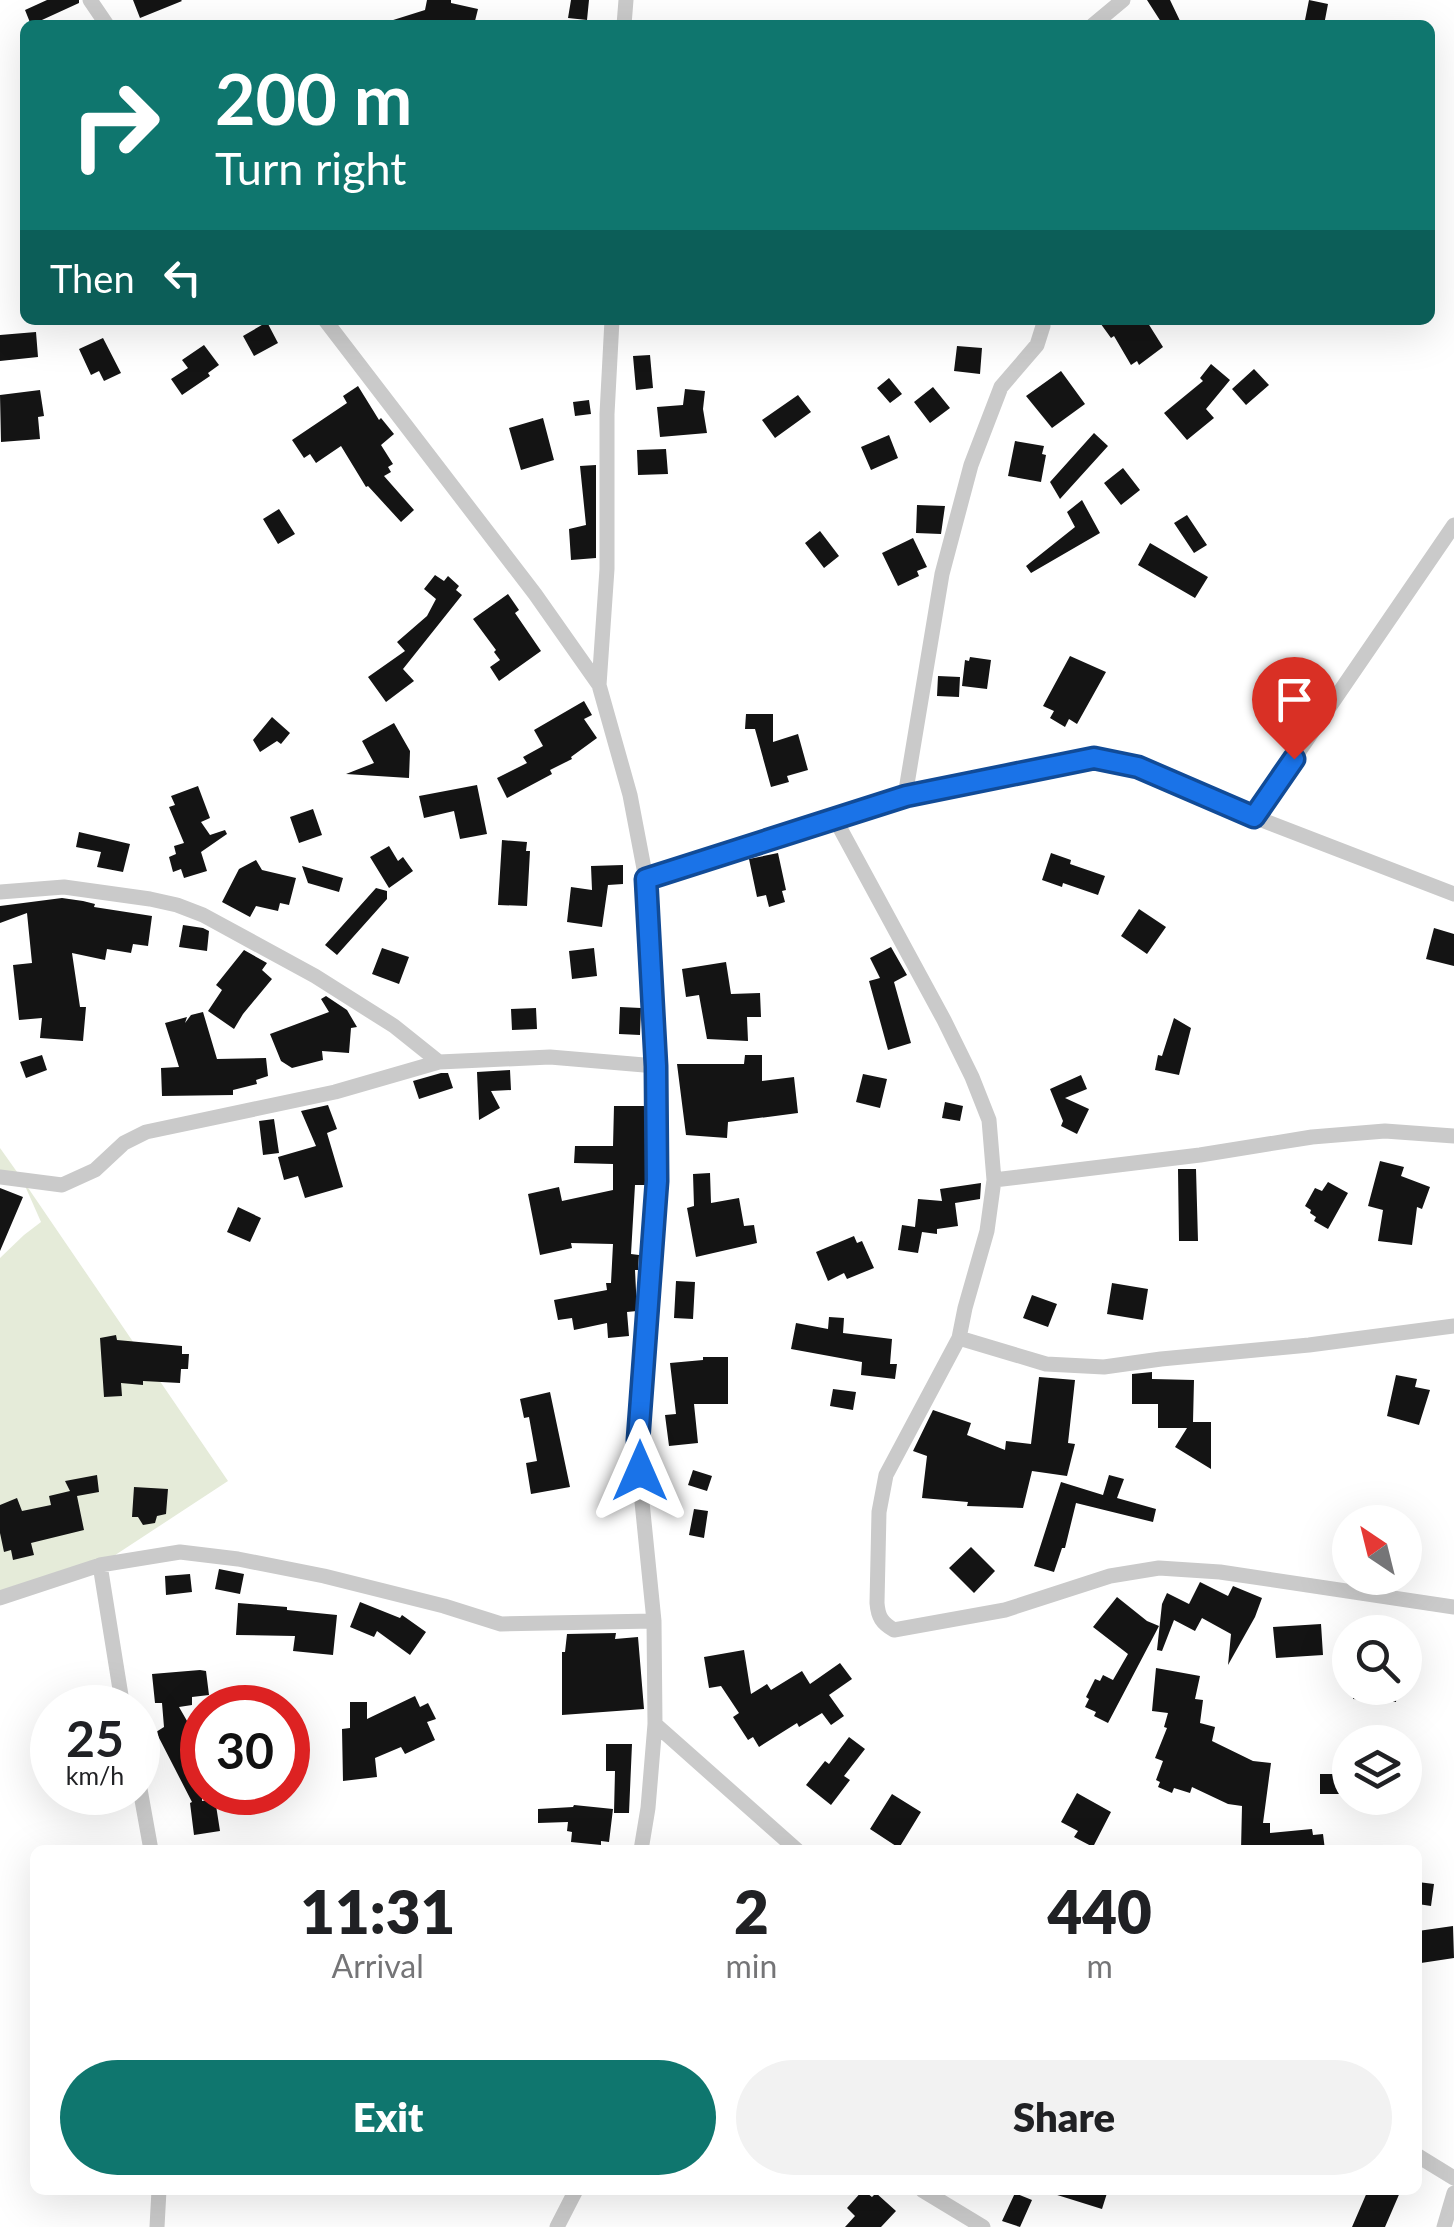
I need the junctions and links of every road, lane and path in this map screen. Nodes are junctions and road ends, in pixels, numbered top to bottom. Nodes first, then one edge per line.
1 (1122, 0) edge
2 (1099, 20) edge
3 (329, 325) edge
4 (612, 325) edge
5 (1043, 325) edge
6 (1454, 525) edge
7 (598, 684) junction
8 (906, 796) junction
9 (1254, 817) junction
10 (835, 819) junction
11 (646, 879) junction
12 (0, 892) edge
13 (1454, 894) edge
14 (439, 1062) junction
15 (656, 1066) junction
16 (1454, 1136) edge
17 (0, 1178) edge
18 (994, 1180) junction
19 (1454, 1326) edge
20 (959, 1338) junction
21 (100, 1565) junction
22 (0, 1598) edge
23 (1454, 1607) edge
24 (654, 1622) junction
25 (119, 1685) edge
26 (655, 1724) junction
27 (145, 1815) edge
28 (150, 1845) edge
29 (643, 1845) edge
30 (791, 1845) edge
31 (1422, 2158) edge
32 (1454, 2178) edge
33 (1454, 2193) edge
34 (158, 2195) edge
35 (574, 2195) edge
36 (930, 2195) edge
37 (560, 2226) edge
38 (157, 2227) edge
39 (983, 2227) edge
40 (1444, 2227) edge

1 - 2 street
3 - 7 street
4 - 7 street
5 - 8 street
6 - 9 street
7 - 11 street
8 - 9 street
8 - 10 street
9 - 13 street
10 - 11 street
10 - 18 street
11 - 15 street
12 - 14 street
14 - 15 street
14 - 17 street
15 - 24 street
16 - 18 street
18 - 20 street
19 - 20 street
20 - 23 street
21 - 22 street
21 - 24 street
21 - 25 street
24 - 26 street
26 - 29 street
26 - 30 street
27 - 28 street
31 - 32 street
33 - 40 street
34 - 38 street
35 - 37 street
36 - 39 street

